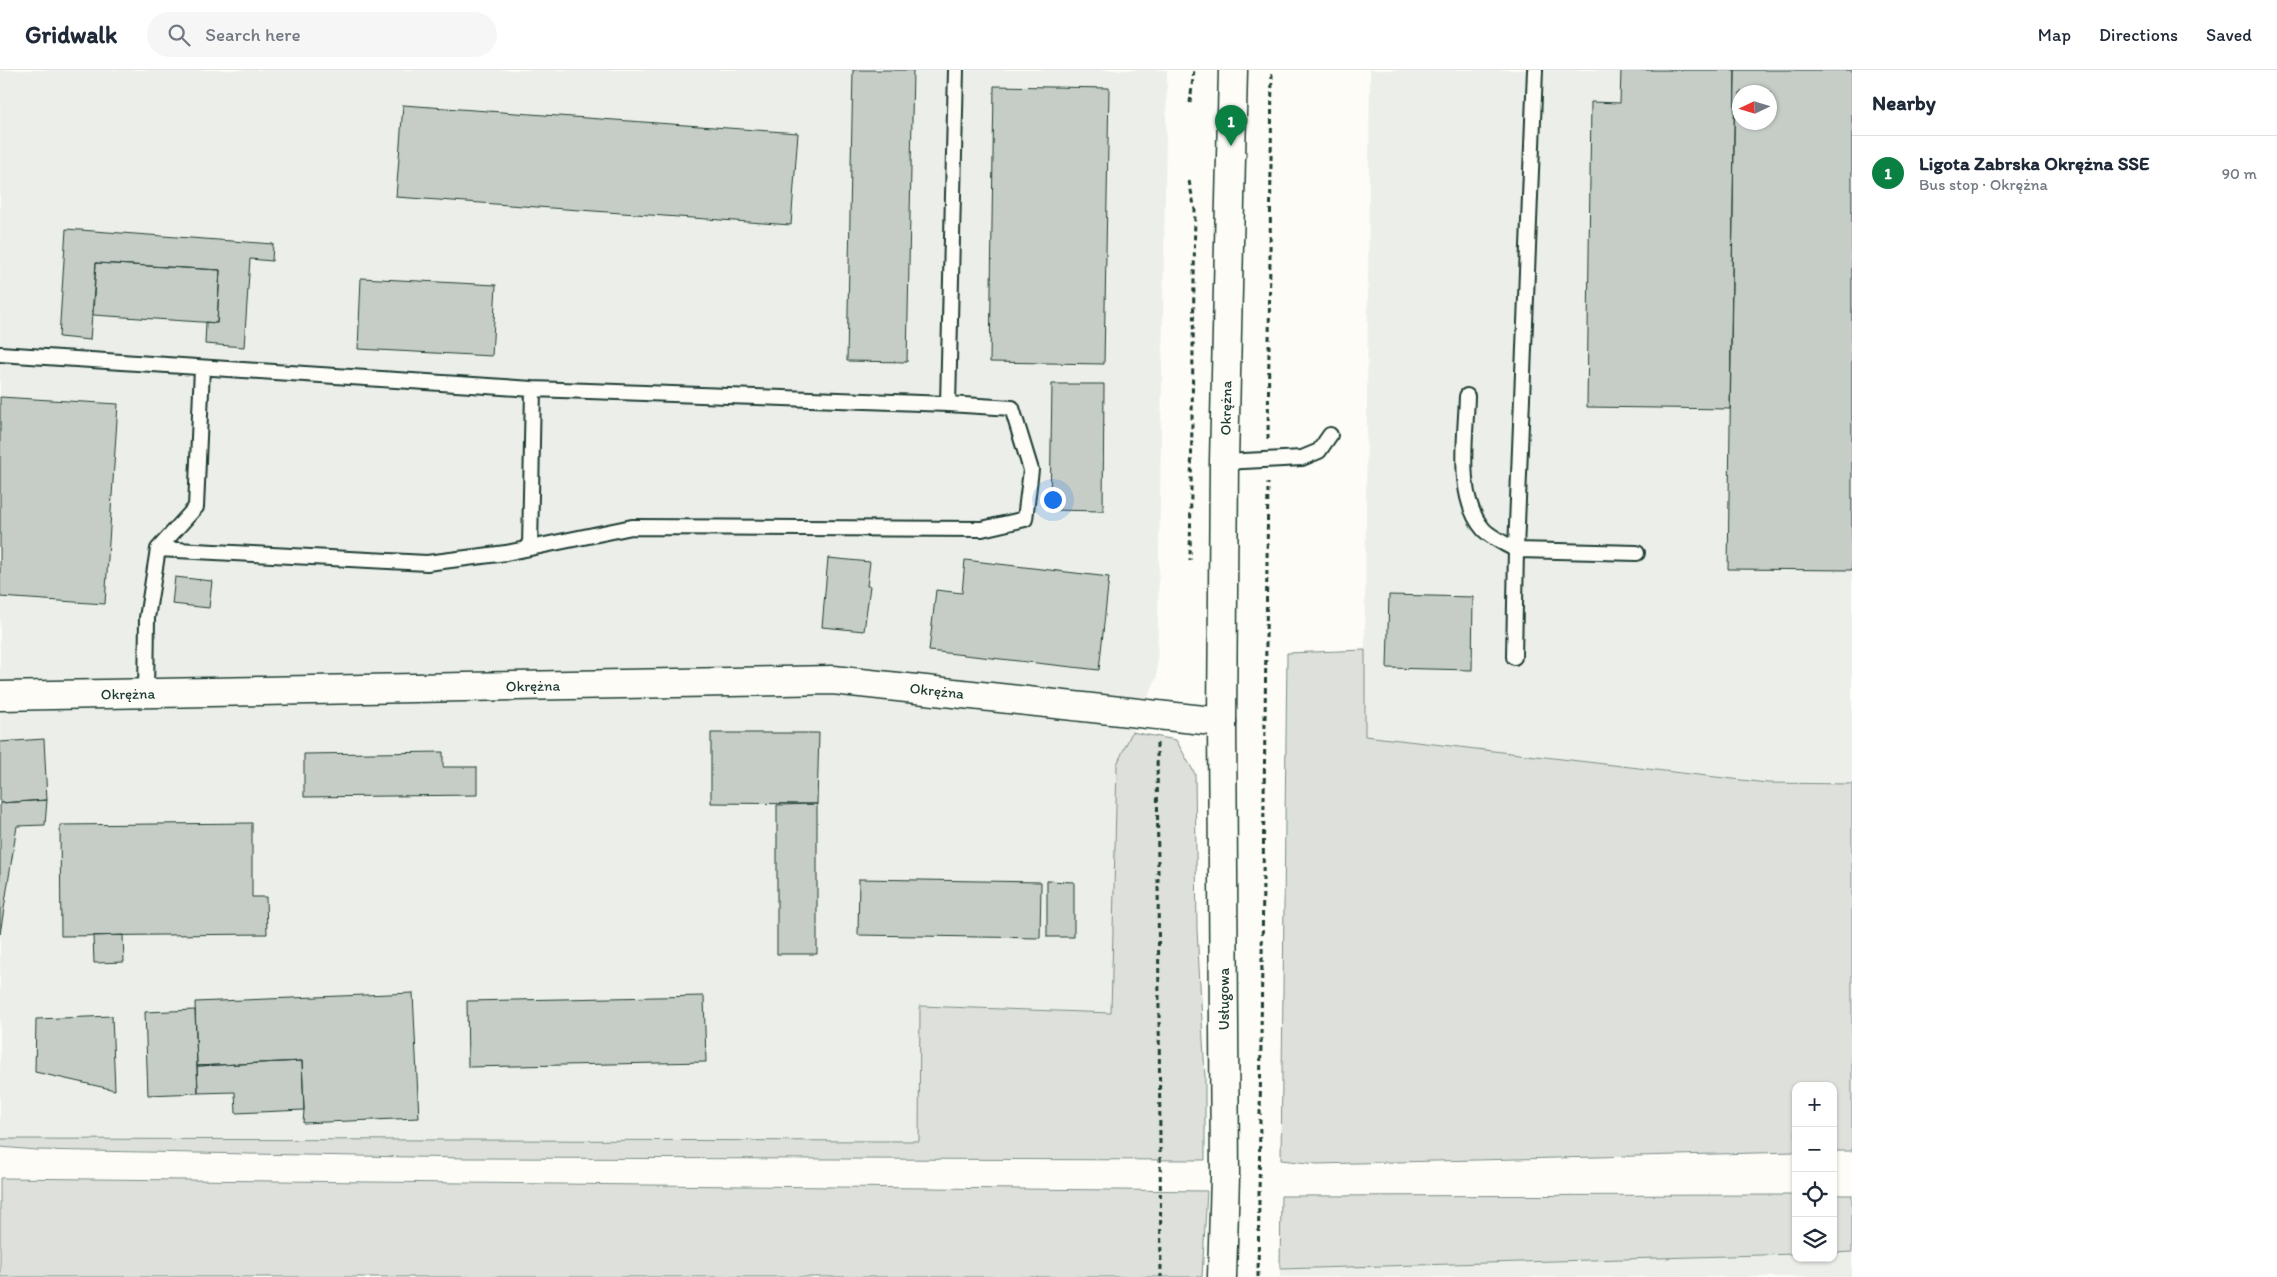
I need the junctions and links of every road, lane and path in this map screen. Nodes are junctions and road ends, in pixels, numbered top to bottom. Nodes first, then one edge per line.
1 (956, 70) edge
2 (1194, 70) edge
3 (1233, 70) edge
4 (1272, 70) edge
5 (1535, 70) edge
6 (1190, 103) dead end
7 (1189, 181) dead end
8 (0, 354) edge
9 (202, 368) junction
10 (533, 389) junction
11 (1467, 396) dead end
12 (948, 404) junction
13 (1330, 435) dead end
14 (1268, 459) junction
15 (1224, 462) junction
16 (530, 548) junction
17 (158, 549) junction
18 (1516, 550) junction
19 (1637, 553) dead end
20 (1190, 560) dead end
21 (1514, 657) dead end
22 (146, 694) junction
23 (0, 696) edge
24 (1157, 714) junction
25 (1222, 722) junction
26 (1161, 1277) edge
27 (1222, 1277) edge
28 (1258, 1277) edge

1 - 12 lane
2 - 6 path
3 - 15 street, Okrężna
4 - 14 path
5 - 18 lane
7 - 20 path
8 - 9 lane
9 - 10 lane
9 - 17 lane
10 - 12 lane
10 - 16 lane
11 - 18 lane
12 - 16 lane
13 - 14 lane
14 - 15 lane
14 - 28 path
15 - 25 street, Okrężna
16 - 17 lane
17 - 22 lane
18 - 19 lane
18 - 21 lane
22 - 23 street, Okrężna
22 - 24 street, Okrężna
24 - 25 street, Okrężna
24 - 26 path
25 - 27 street, Usługowa

